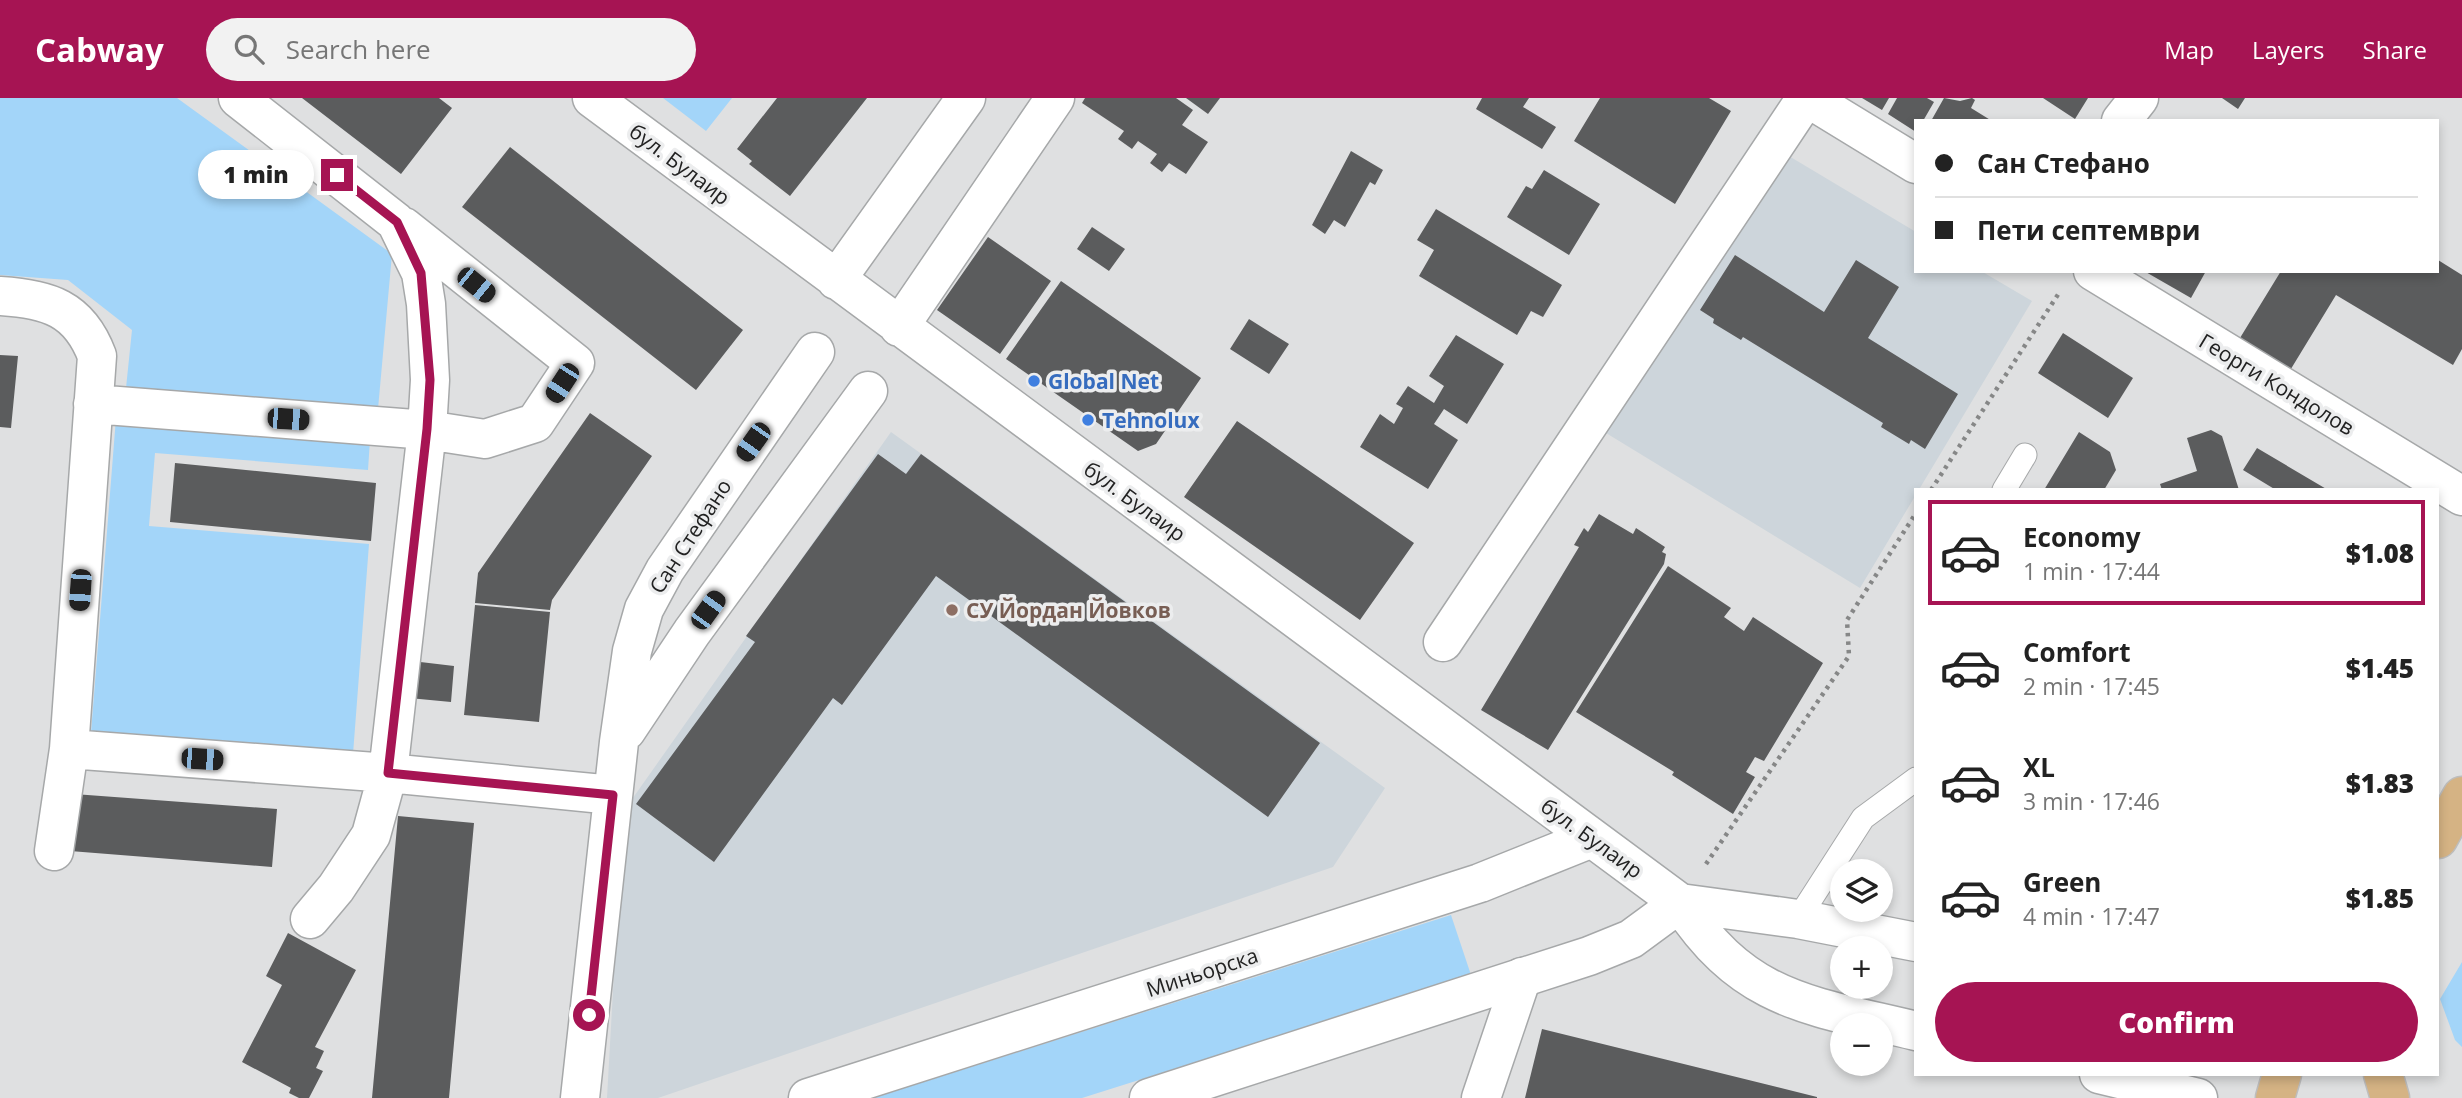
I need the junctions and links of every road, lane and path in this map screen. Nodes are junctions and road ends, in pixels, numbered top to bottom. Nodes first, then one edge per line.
1 (238, 98) edge
2 (592, 98) edge
3 (966, 98) edge
4 (1055, 98) edge
5 (1807, 98) edge
6 (2139, 98) edge
7 (2123, 119) edge
8 (1914, 163) edge
9 (397, 222) junction
10 (2079, 277) edge
11 (836, 281) junction
12 (0, 296) edge
13 (899, 327) junction
14 (815, 352) dead end
15 (868, 391) dead end
16 (93, 404) junction
17 (427, 429) junction
18 (2025, 456) dead end
19 (1932, 488) edge
20 (2005, 488) edge
21 (2462, 496) edge
22 (1914, 516) edge
23 (1443, 642) dead end
24 (619, 742) junction
25 (69, 750) junction
26 (388, 773) junction
27 (1914, 780) edge
28 (613, 795) junction
29 (2462, 796) edge
30 (2439, 837) edge
31 (1592, 838) junction
32 (54, 851) dead end
33 (1680, 903) junction
34 (310, 919) dead end
35 (1798, 919) junction
36 (1914, 942) edge
37 (1522, 977) junction
38 (1914, 1030) edge
39 (2107, 1076) edge
40 (2281, 1076) edge
41 (580, 1098) edge
42 (808, 1098) edge
43 (1149, 1098) edge
44 (1481, 1098) edge
45 (2198, 1098) edge
46 (2275, 1098) edge

1 - 9 street
2 - 11 street, бул. Булаир
3 - 11 street
4 - 13 street
5 - 8 street
5 - 23 street
6 - 7 street
9 - 17 street
9 - 17 street
10 - 19 path
10 - 21 street, Георги Кондолов
11 - 13 street, бул. Булаир
12 - 16 street
13 - 31 street, бул. Булаир
14 - 24 street, Сан Стефано
15 - 24 street, Сан Стефано
16 - 17 street
16 - 25 street
17 - 26 street
18 - 20 lane
22 - 33 path
24 - 28 street, Сан Стефано
25 - 26 street
25 - 32 street
26 - 28 street
26 - 34 street
27 - 35 lane
28 - 41 street, Сан Стефано
29 - 30 main road
31 - 33 street, бул. Булаир
31 - 42 street, Миньорска
33 - 35 street, бул. Булаир
33 - 37 street
33 - 38 street, бул. Булаир
35 - 36 street, бул. Булаир
37 - 43 street
37 - 44 street
39 - 45 street
40 - 46 main road

